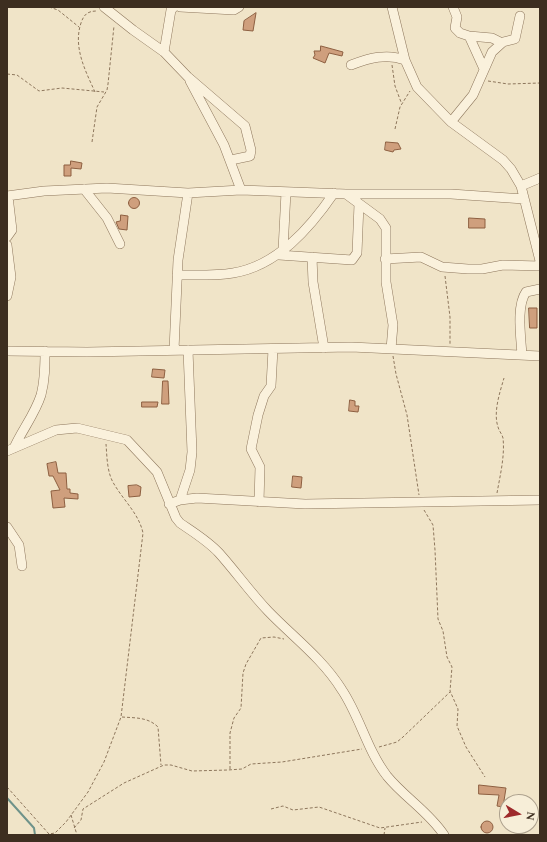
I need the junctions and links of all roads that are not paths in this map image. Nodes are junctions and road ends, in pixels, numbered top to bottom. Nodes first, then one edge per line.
1 (174, 7) edge
2 (180, 7) edge
3 (238, 7) edge
4 (392, 7) edge
5 (453, 7) edge
6 (109, 11) edge
7 (520, 16) dead end
8 (469, 36) junction
9 (502, 43) junction
10 (164, 52) junction
11 (405, 60) junction
12 (351, 65) dead end
13 (482, 73) junction
14 (188, 77) junction
15 (451, 122) junction
16 (231, 160) junction
17 (540, 178) edge
18 (521, 186) junction
19 (84, 189) junction
20 (241, 190) junction
21 (286, 192) junction
22 (188, 193) junction
23 (334, 193) junction
24 (346, 194) junction
25 (7, 196) edge
26 (524, 199) junction
27 (359, 204) junction
28 (7, 237) edge
29 (120, 244) dead end
30 (7, 245) edge
31 (281, 253) junction
32 (312, 257) junction
33 (385, 259) junction
34 (540, 261) edge
35 (540, 266) edge
36 (177, 275) junction
37 (540, 289) edge
38 (7, 296) edge
39 (324, 348) junction
40 (273, 349) junction
41 (392, 349) junction
42 (174, 350) junction
43 (188, 350) junction
44 (7, 351) edge
45 (45, 351) junction
46 (522, 355) junction
47 (540, 356) edge
48 (11, 450) edge
49 (180, 500) junction
50 (540, 500) edge
51 (259, 502) junction
52 (169, 504) junction
53 (7, 527) edge
54 (22, 566) dead end
55 (444, 835) edge

1 - 10 street
2 - 3 street
4 - 11 street
5 - 8 street
6 - 10 street
7 - 9 street
8 - 9 street
8 - 13 street
9 - 13 street
10 - 14 street
11 - 12 street
11 - 15 street
13 - 15 street
14 - 16 street
14 - 16 street
15 - 18 street
16 - 20 street
17 - 18 street
18 - 26 street
19 - 22 street
19 - 25 street
19 - 29 street
20 - 21 street
20 - 22 street
21 - 23 street
21 - 31 street
22 - 36 street
23 - 24 street
23 - 31 street
24 - 26 street
24 - 27 street
25 - 28 street
26 - 34 street
27 - 32 street
27 - 33 street
30 - 38 street
31 - 32 street
31 - 36 street
32 - 39 street
33 - 35 street
33 - 41 street
36 - 42 street
37 - 46 street
39 - 40 street
39 - 41 street
40 - 43 street
40 - 51 street
41 - 46 street
42 - 43 street
42 - 45 street
43 - 49 street
44 - 45 street
45 - 48 street
46 - 47 street
48 - 52 street
49 - 51 street
49 - 52 street
50 - 51 street
52 - 55 street
53 - 54 street

